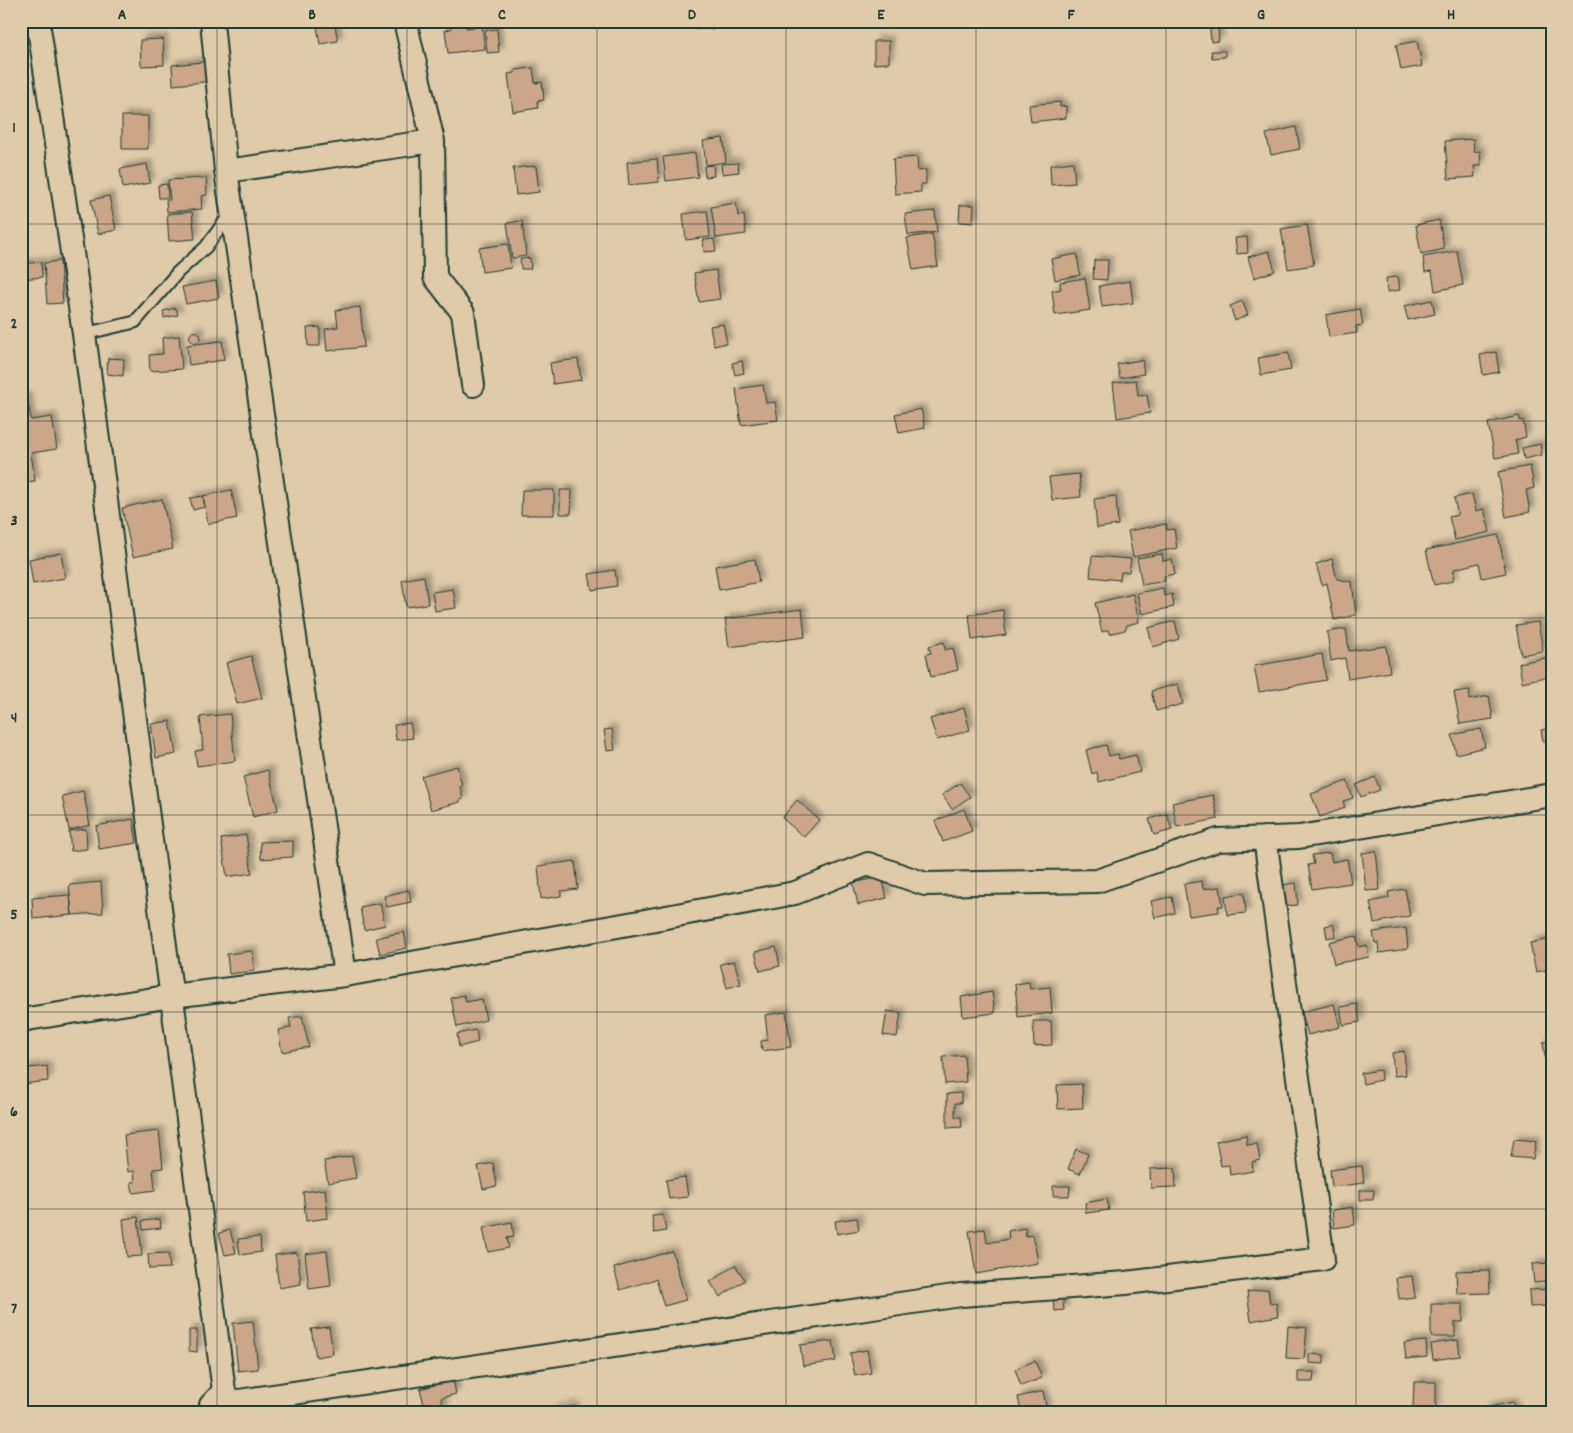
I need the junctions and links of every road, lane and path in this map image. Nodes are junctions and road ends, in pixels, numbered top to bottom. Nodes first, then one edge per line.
1 (38, 21) edge
2 (212, 21) edge
3 (405, 21) edge
4 (433, 141) junction
5 (226, 171) junction
6 (232, 212) junction
7 (84, 334) junction
8 (473, 385) dead end
9 (1552, 795) edge
10 (1265, 838) junction
11 (345, 975) junction
12 (172, 996) junction
13 (21, 1020) edge
14 (212, 1408) edge

1 - 7 street
2 - 5 street
3 - 4 street
4 - 5 street
4 - 8 street
5 - 6 street
6 - 7 lane
6 - 11 street
7 - 12 street
9 - 10 street
10 - 11 street
10 - 14 street
11 - 12 street
12 - 13 street
12 - 14 street

